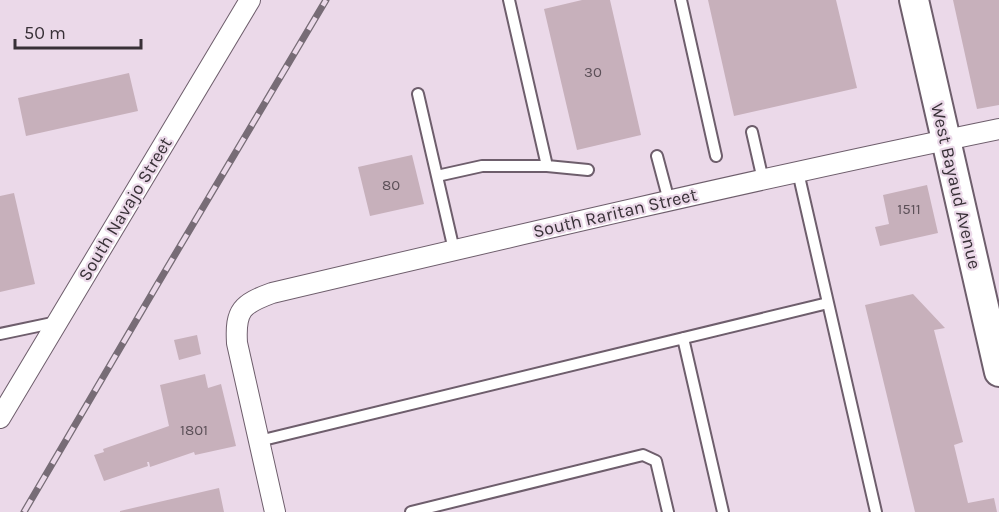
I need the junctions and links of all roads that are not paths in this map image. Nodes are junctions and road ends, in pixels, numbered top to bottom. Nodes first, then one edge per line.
1 (250, 0) edge
2 (509, 0) edge
3 (681, 0) edge
4 (914, 0) edge
5 (418, 94) dead end
6 (999, 129) edge
7 (752, 132) dead end
8 (946, 140) junction
9 (657, 156) dead end
10 (716, 156) dead end
11 (547, 166) junction
12 (588, 170) dead end
13 (798, 172) junction
14 (437, 176) junction
15 (763, 180) junction
16 (669, 201) junction
17 (454, 250) junction
18 (828, 303) junction
19 (57, 322) junction
20 (0, 334) edge
21 (683, 339) junction
22 (999, 372) edge
23 (0, 418) edge
24 (259, 441) junction
25 (275, 512) edge
26 (411, 512) edge
27 (668, 512) edge
28 (723, 512) edge
29 (876, 512) edge

1 - 19 street, South Navajo Street
2 - 11 lane
3 - 10 lane
4 - 8 street, West Bayaud Avenue
5 - 14 lane
6 - 8 street, South Raritan Street
7 - 15 lane
8 - 13 street, South Raritan Street
8 - 22 street, West Bayaud Avenue
9 - 16 lane
11 - 12 lane
11 - 14 lane
13 - 15 street, South Raritan Street
13 - 18 lane
14 - 17 lane
15 - 16 street, South Raritan Street
16 - 17 street, South Raritan Street
17 - 24 street, South Raritan Street
18 - 21 lane
18 - 29 lane
19 - 20 lane
19 - 23 street, South Navajo Street
21 - 24 lane
21 - 28 lane
24 - 25 street
26 - 27 lane

